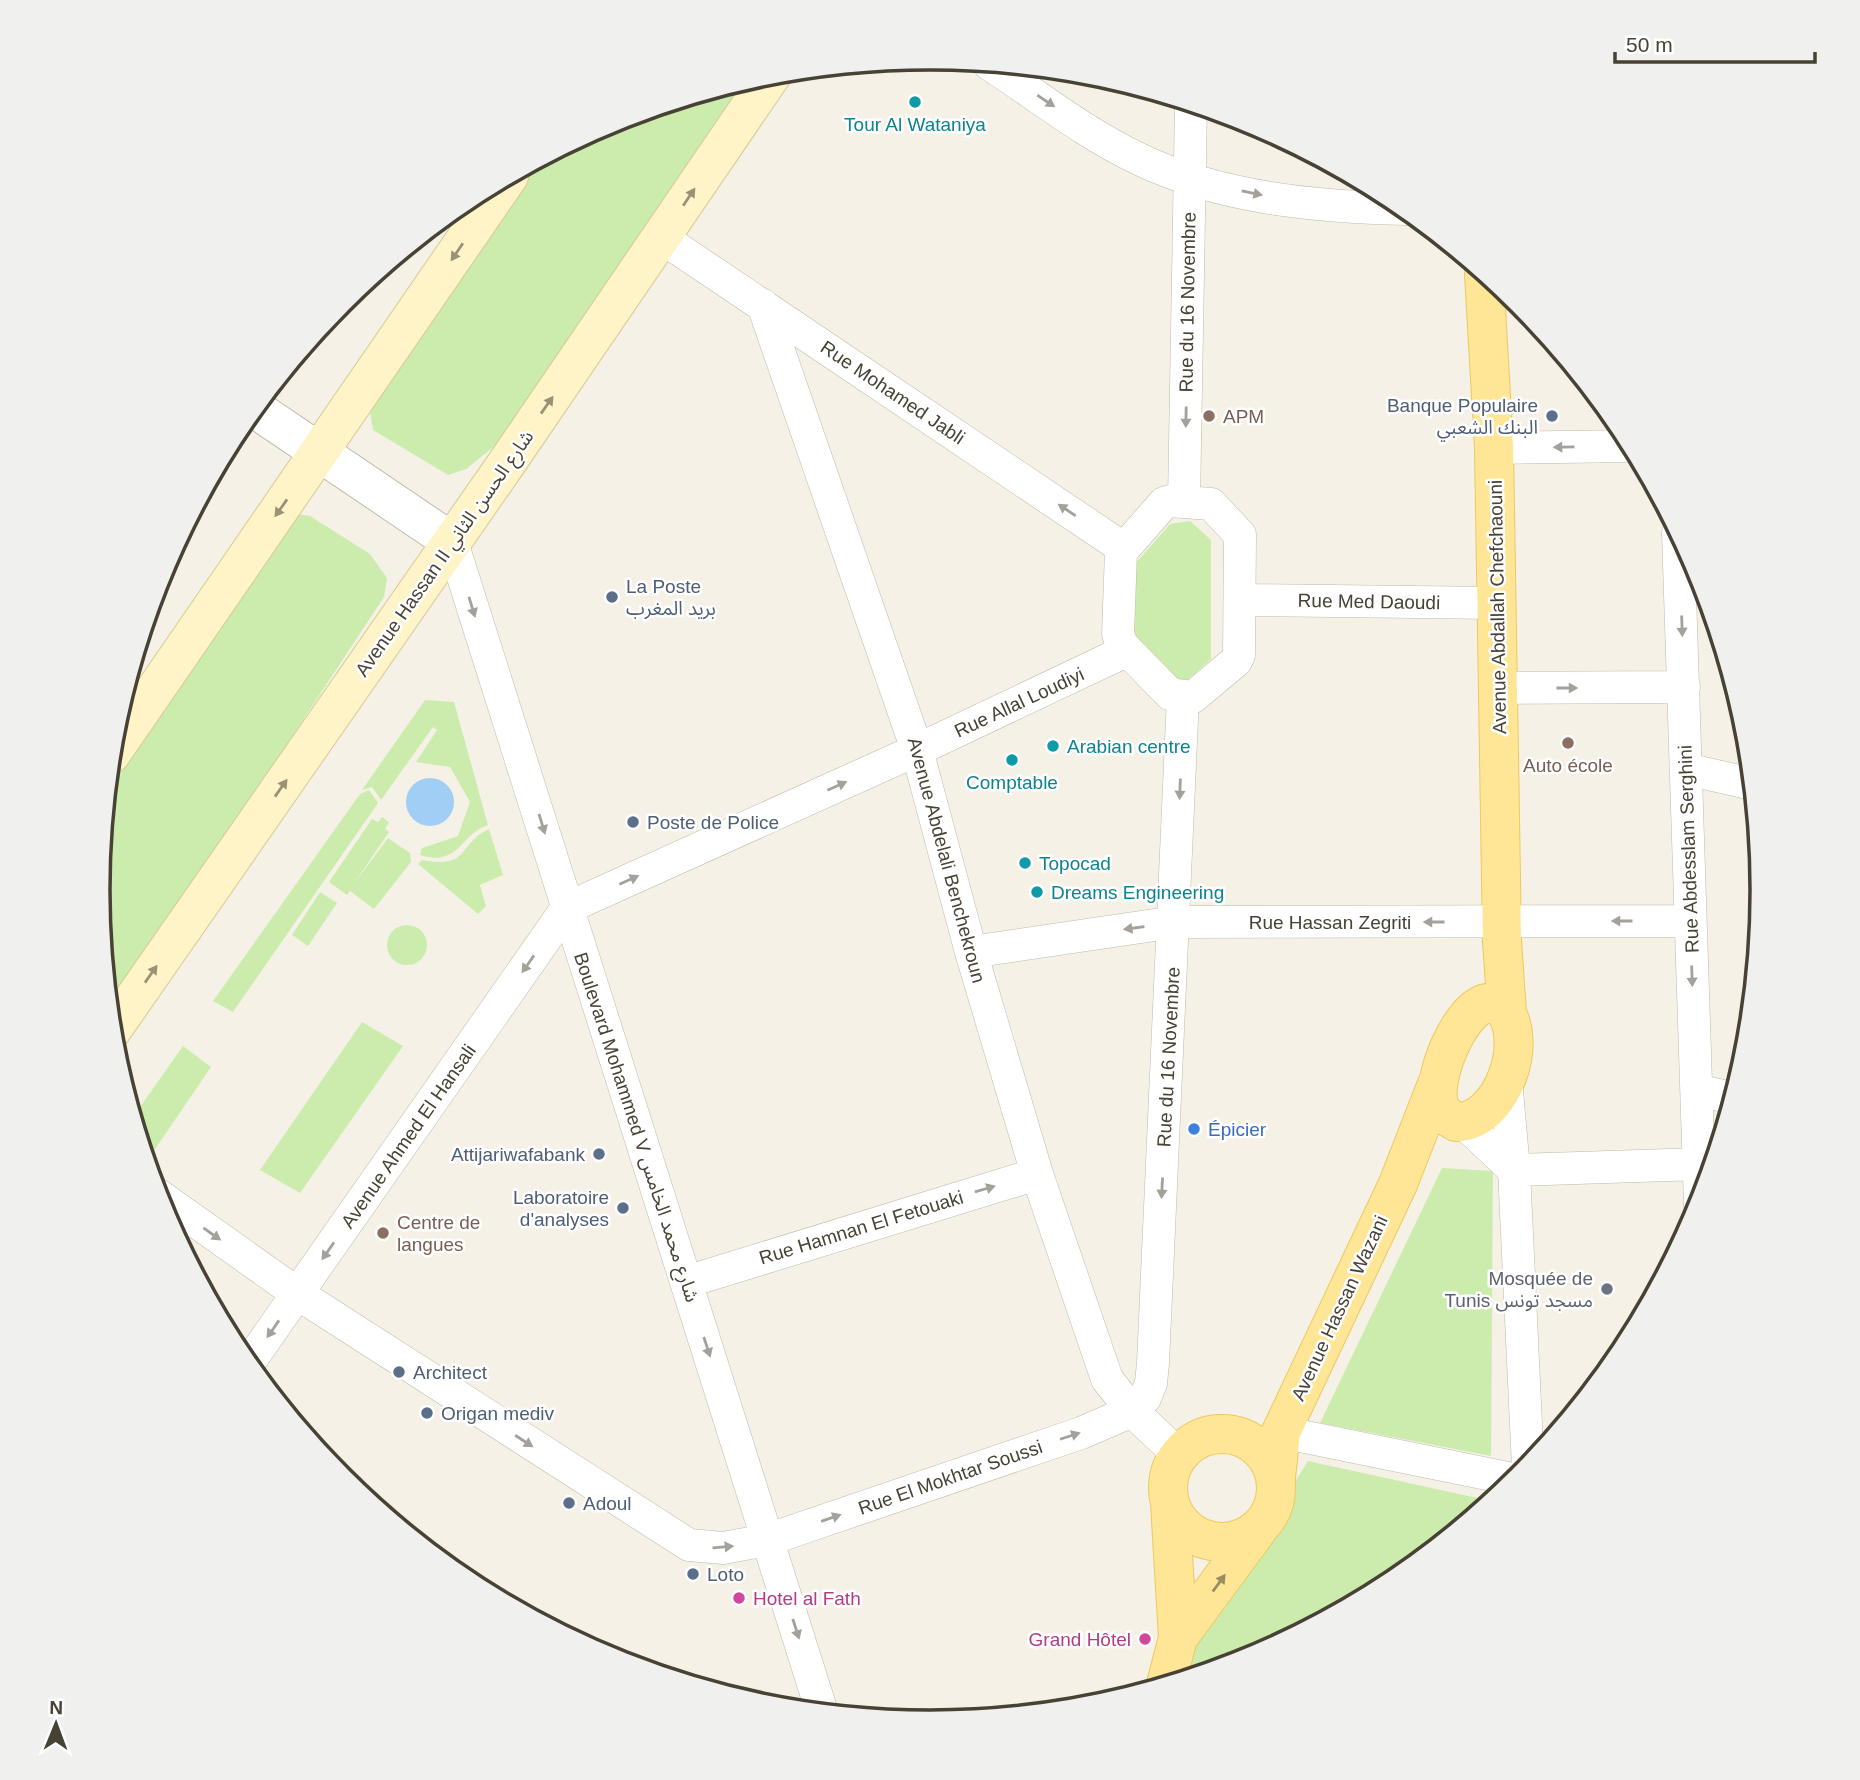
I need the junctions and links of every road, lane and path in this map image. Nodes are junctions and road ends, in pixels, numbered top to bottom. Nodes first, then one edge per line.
1 (1005, 74) edge
2 (763, 88) edge
3 (1191, 113) edge
4 (1188, 179) junction
5 (496, 194) edge
6 (1386, 208) edge
7 (662, 238) junction
8 (1486, 287) edge
9 (763, 305) junction
10 (263, 414) edge
11 (1619, 446) edge
12 (1494, 448) junction
13 (320, 452) junction
14 (1184, 501) junction
15 (452, 542) junction
16 (1123, 548) junction
17 (1679, 557) edge
18 (1240, 600) junction
19 (1497, 603) junction
20 (1126, 651) junction
21 (1684, 687) junction
22 (1499, 688) junction
23 (1183, 697) junction
24 (125, 733) edge
25 (917, 750) junction
26 (1686, 769) junction
27 (1743, 782) edge
28 (567, 908) junction
29 (1690, 921) junction
30 (1175, 922) junction
31 (1502, 932) junction
32 (971, 952) junction
33 (1469, 1010) junction
34 (1507, 1013) junction
35 (120, 1017) edge
36 (1506, 1080) junction
37 (1437, 1084) junction
38 (1697, 1090) junction
39 (1723, 1096) edge
40 (1460, 1122) junction
41 (1699, 1164) junction
42 (1514, 1170) junction
43 (1699, 1173) edge
44 (1037, 1174) junction
45 (1398, 1184) junction
46 (172, 1205) edge
47 (686, 1282) junction
48 (298, 1294) junction
49 (254, 1355) edge
50 (1132, 1411) junction
51 (1267, 1437) junction
52 (1527, 1452) edge
53 (1178, 1455) junction
54 (1502, 1477) edge
55 (1170, 1503) junction
56 (1259, 1528) junction
57 (767, 1540) junction
58 (1178, 1638) junction
59 (1169, 1674) edge
60 (819, 1702) edge

1 -> 4 street
7 -> 2 main road, Avenue Hassan II شارع الحسن الثاني
3 - 4 street, Rue du 16 Novembre
4 -> 6 street
4 -> 14 street, Rue du 16 Novembre
5 -> 13 main road
7 - 9 street, Rue Mohamed Jabli
15 -> 7 main road, Avenue Hassan II شارع الحسن الثاني
8 - 12 main road, Avenue Abdallah Chefchaouni
16 -> 9 street, Rue Mohamed Jabli
9 - 25 street, Avenue Abdelali Benchekroun
10 - 13 street
11 -> 12 street
12 - 19 main road, Avenue Abdallah Chefchaouni
13 - 15 street
13 -> 24 main road
14 - 16 street
14 - 18 street
15 -> 28 street, Boulevard Mohammed V شارع محمد الخامس
35 -> 15 main road, Avenue Hassan II شارع الحسن الثاني
16 - 20 street
17 -> 21 street, Rue Abdesslam Serghini
18 - 19 street, Rue Med Daoudi
18 - 23 street
19 - 22 main road, Avenue Abdallah Chefchaouni
20 - 23 street
20 - 25 street, Rue Allal Loudiyi
22 -> 21 street
21 - 26 street, Rue Abdesslam Serghini
22 - 31 main road, Avenue Abdallah Chefchaouni
23 -> 30 street, Rue du 16 Novembre
28 -> 25 street, Rue Allal Loudiyi
25 - 32 street, Avenue Abdelali Benchekroun
26 - 27 street
26 - 29 street, Rue Abdesslam Serghini
28 - 47 street, Boulevard Mohammed V شارع محمد الخامس
28 -> 48 street, Avenue Ahmed El Hansali
29 -> 31 street, Rue Hassan Zegriti
29 -> 38 street, Rue Abdesslam Serghini
31 -> 30 street, Rue Hassan Zegriti
30 -> 32 street, Rue Hassan Zegriti
30 -> 50 street, Rue du 16 Novembre
31 - 33 main road, Avenue Abdallah Chefchaouni
31 - 34 main road, Avenue Abdallah Chefchaouni
32 - 44 street, Avenue Abdelali Benchekroun
33 - 34 main road
33 - 37 main road, Avenue Abdallah Chefchaouni
34 - 36 main road, Avenue Abdallah Chefchaouni
36 - 40 main road, Avenue Hassan Wazani
36 - 42 street
37 - 40 main road
37 - 45 main road, Avenue Hassan Wazani
38 - 39 street
38 - 41 street, Rue Abdesslam Serghini
40 - 42 street
40 - 45 main road, Avenue Hassan Wazani
41 - 42 street
41 - 43 street, Rue Abdesslam Serghini
42 - 52 street
47 -> 44 street, Rue Hamnan El Fetouaki
44 - 50 street, Avenue Abdelali Benchekroun
45 - 51 main road, Avenue Hassan Wazani
46 -> 48 street, Rue El Mokhtar Soussi
47 -> 57 street, Boulevard Mohammed V شارع محمد الخامس
48 -> 49 street, Avenue Ahmed El Hansali
48 -> 57 street, Rue El Mokhtar Soussi
50 - 53 street, Avenue Abdelali Benchekroun
57 -> 50 street, Rue El Mokhtar Soussi
51 - 53 main road
51 - 54 street
51 - 56 main road, Avenue Hassan Wazani
53 - 55 main road
55 - 56 main road
55 - 58 main road
58 -> 56 main road
57 -> 60 street, Boulevard Mohammed V شارع محمد الخامس
58 - 59 main road

